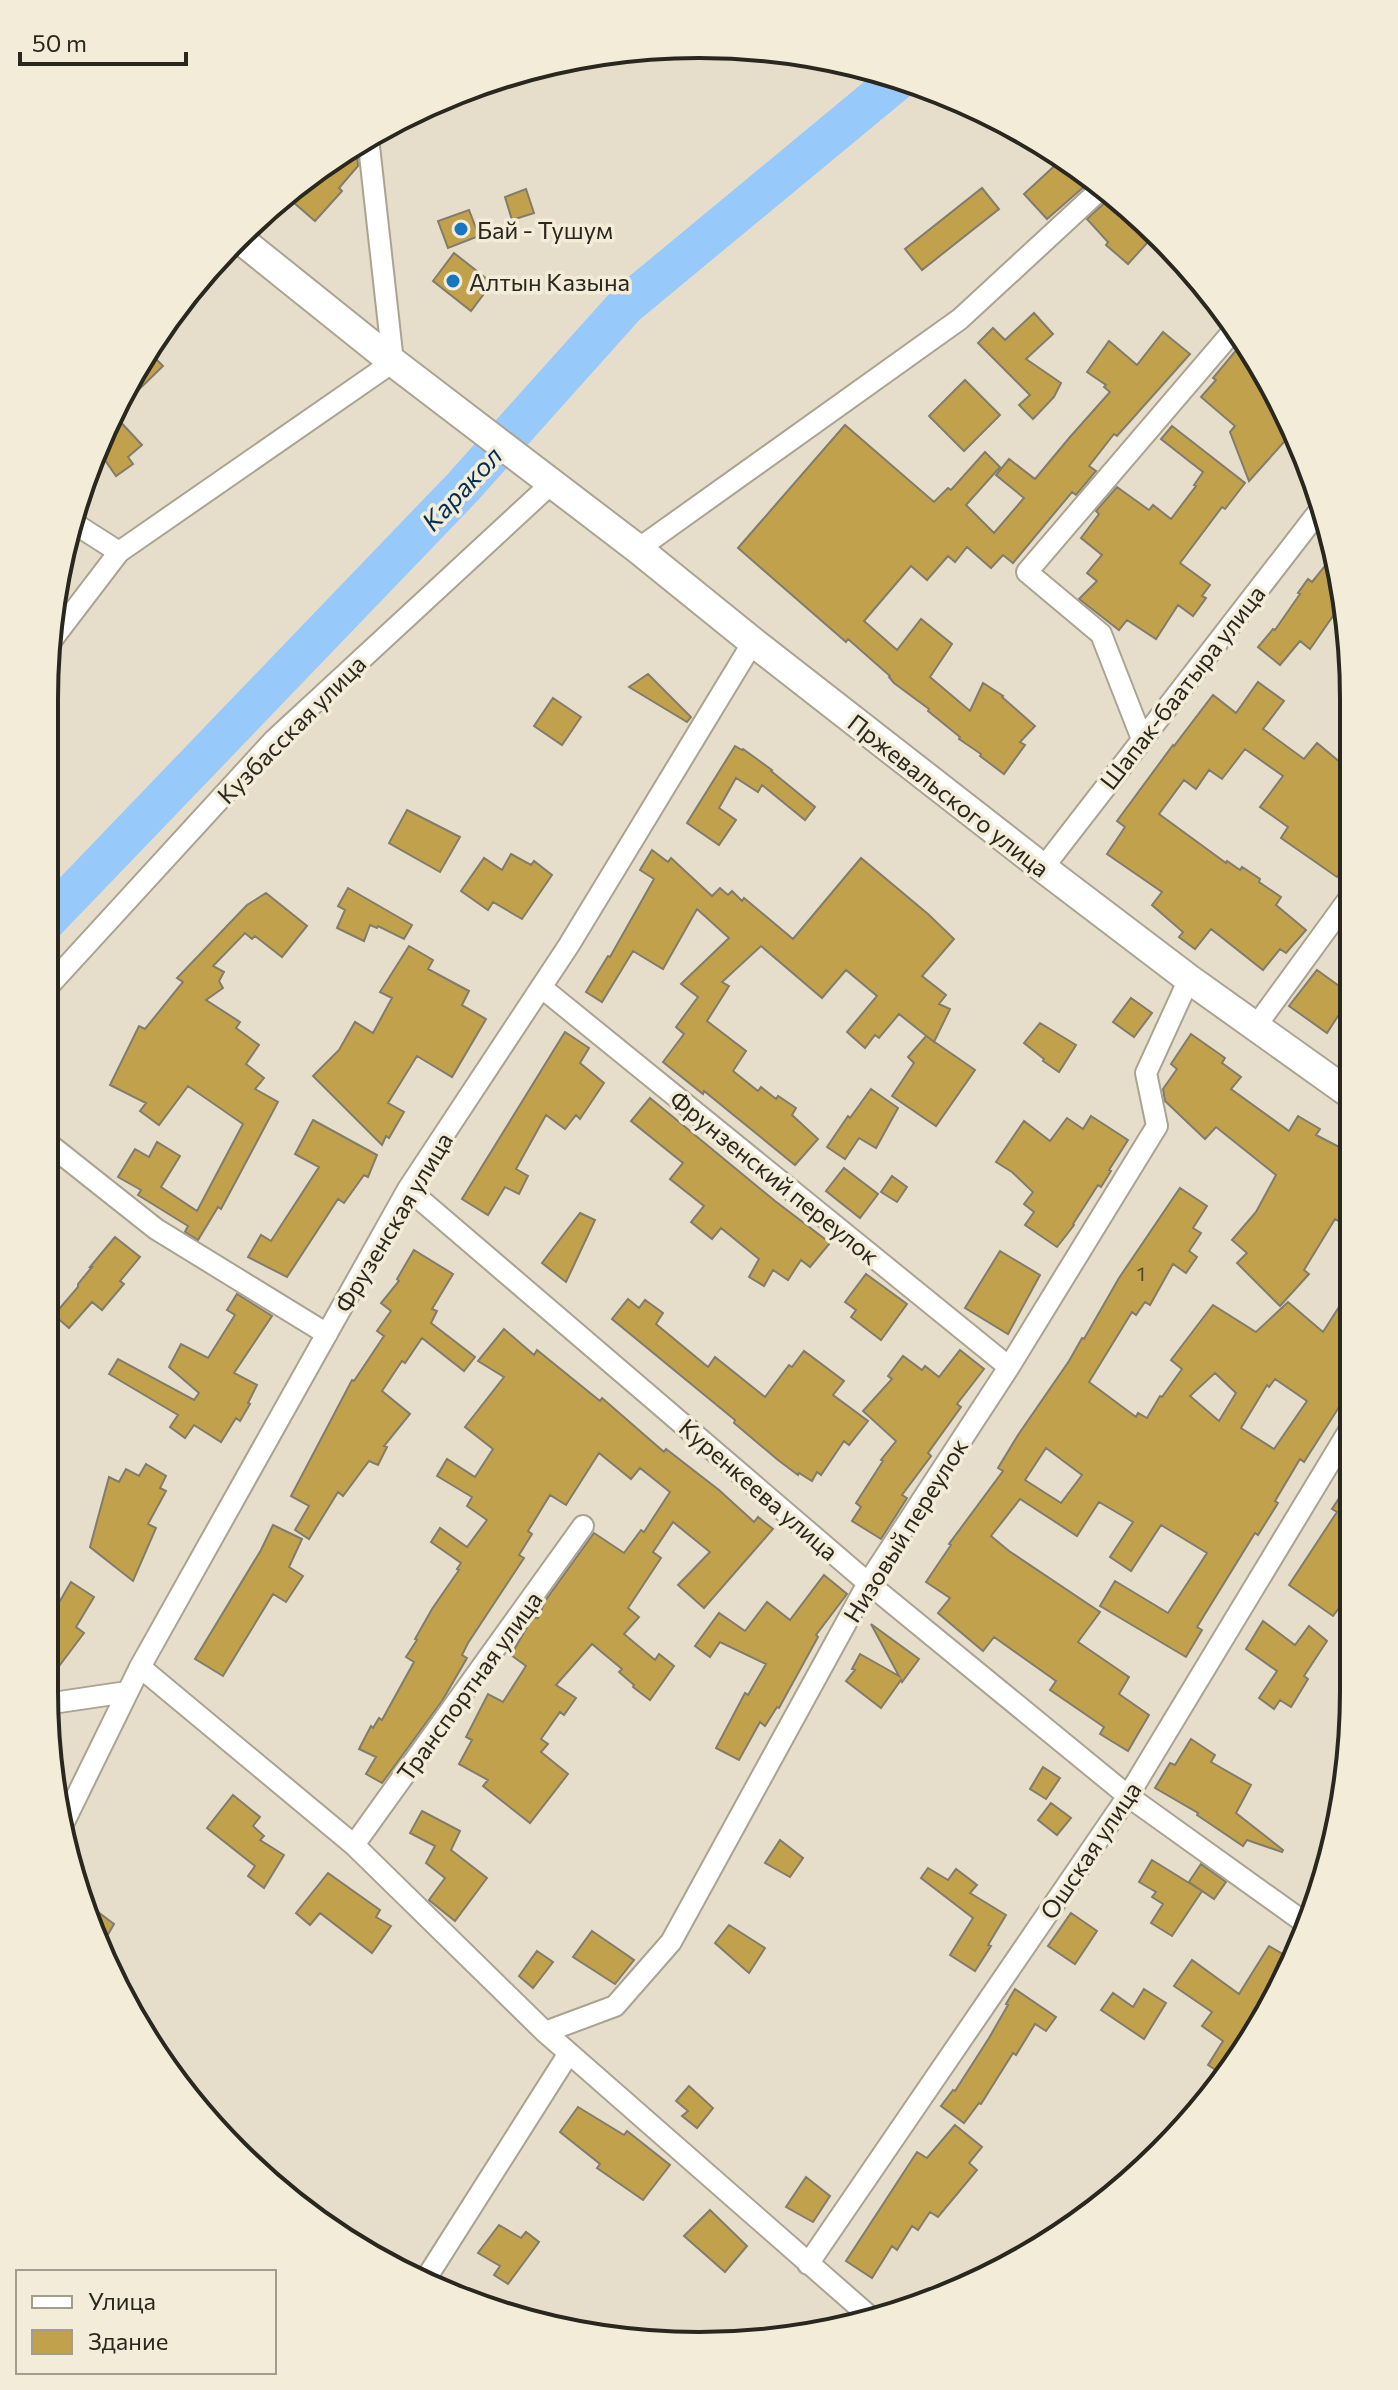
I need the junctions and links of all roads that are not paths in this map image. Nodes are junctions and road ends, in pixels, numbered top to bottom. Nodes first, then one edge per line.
1 (369, 150) edge
2 (1095, 195) edge
3 (247, 245) edge
4 (1228, 337) edge
5 (393, 362) junction
6 (552, 483) junction
7 (1314, 518) edge
8 (81, 528) edge
9 (638, 549) junction
10 (119, 552) junction
11 (62, 627) edge
12 (753, 642) junction
13 (1142, 739) junction
14 (1043, 868) junction
15 (1340, 911) edge
16 (58, 976) edge
17 (1189, 979) junction
18 (541, 987) junction
19 (1256, 1026) junction
20 (1340, 1087) edge
21 (58, 1151) edge
22 (408, 1189) junction
23 (327, 1334) junction
24 (1009, 1367) junction
25 (1340, 1445) edge
26 (583, 1526) dead end
27 (868, 1583) junction
28 (140, 1667) junction
29 (127, 1692) junction
30 (58, 1702) edge
31 (1128, 1796) junction
32 (69, 1811) edge
33 (354, 1845) junction
34 (1298, 1918) edge
35 (545, 2032) junction
36 (569, 2053) junction
37 (808, 2264) junction
38 (430, 2272) edge
39 (863, 2311) edge

1 - 5 street
2 - 9 street
3 - 5 main road
4 - 13 street
5 - 6 main road, Пржевальского улица
5 - 10 street
6 - 9 main road, Пржевальского улица
6 - 16 street, Кузбасская улица
7 - 13 street, Шапак-баатыра улица
8 - 10 street
9 - 12 main road, Пржевальского улица
10 - 11 street
12 - 14 main road, Пржевальского улица
12 - 18 street, Фрузенская улица
13 - 14 street, Шапак-баатыра улица
14 - 17 main road, Пржевальского улица
15 - 19 street
17 - 19 main road, Пржевальского улица
17 - 24 street, Низовый переулок
18 - 22 street, Фрузенская улица
18 - 24 street, Фрунзенский переулок
19 - 20 main road, Пржевальского улица
21 - 23 street
22 - 23 street, Фрузенская улица
22 - 27 street, Куренкеева улица
23 - 28 street, Фрузенская улица
24 - 27 street, Низовый переулок
25 - 31 street, Ошская улица
26 - 33 street, Транспортная улица
27 - 31 street, Куренкеева улица
27 - 35 street, Низовый переулок
28 - 29 street, Фрузенская улица
28 - 33 street
29 - 30 street
29 - 32 street, Фрузенская улица
31 - 34 street, Куренкеева улица
31 - 37 street, Ошская улица
33 - 35 street
35 - 36 street
36 - 37 street
36 - 38 street
37 - 39 street

